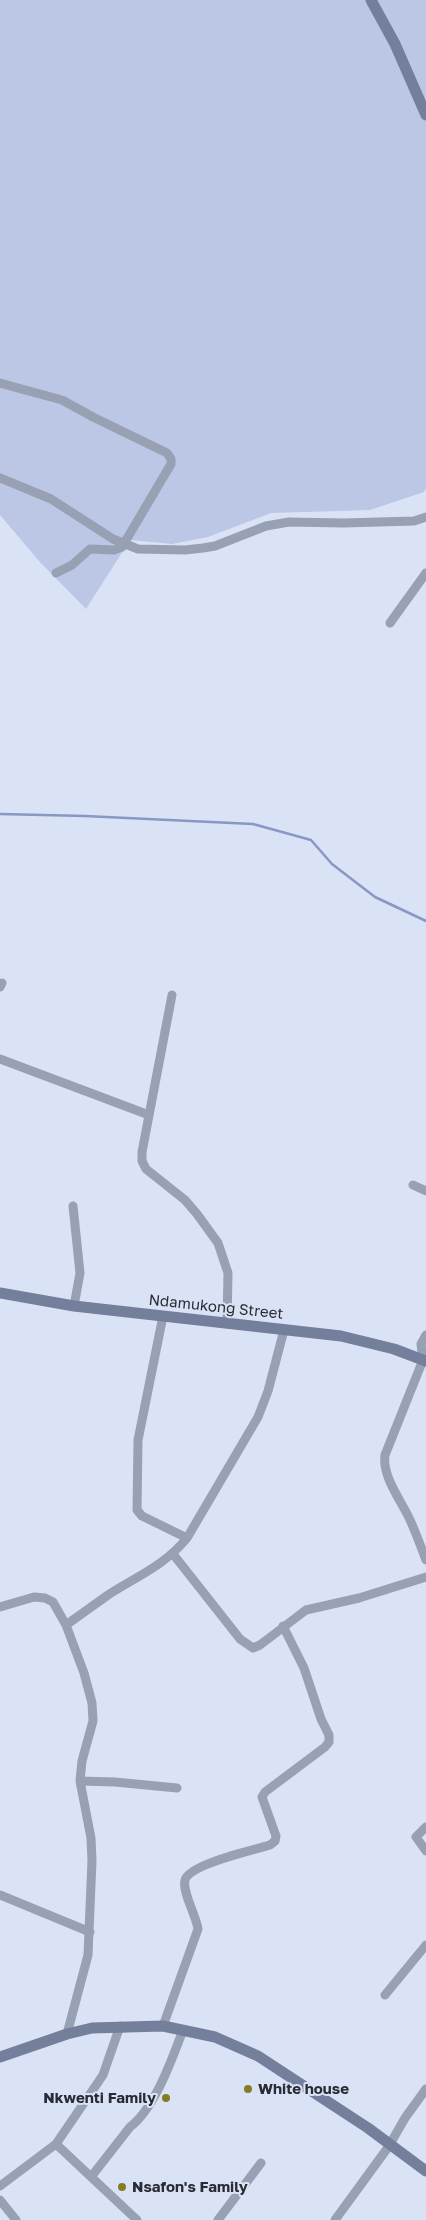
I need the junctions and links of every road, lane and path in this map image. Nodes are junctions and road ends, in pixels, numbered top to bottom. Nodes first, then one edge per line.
1 (371, 0) edge
2 (426, 115) edge
3 (0, 384) edge
4 (0, 478) edge
5 (426, 518) edge
6 (123, 545) junction
7 (56, 572) dead end
8 (426, 573) edge
9 (390, 623) dead end
10 (172, 995) dead end
11 (0, 1059) edge
12 (149, 1116) junction
13 (413, 1185) dead end
14 (426, 1191) edge
15 (73, 1206) dead end
16 (0, 1293) edge
17 (74, 1306) junction
18 (163, 1316) junction
19 (227, 1324) junction
20 (284, 1330) junction
21 (426, 1335) edge
22 (424, 1361) edge
23 (187, 1538) junction
24 (173, 1554) junction
25 (426, 1560) edge
26 (426, 1577) edge
27 (0, 1607) edge
28 (66, 1625) junction
29 (283, 1626) junction
30 (80, 1781) junction
31 (177, 1788) dead end
32 (426, 1827) edge
33 (426, 1851) edge
34 (0, 1895) edge
35 (90, 1932) junction
36 (426, 1945) edge
37 (385, 1995) dead end
38 (120, 2026) junction
39 (163, 2026) junction
40 (183, 2030) junction
41 (67, 2034) junction
42 (0, 2056) edge
43 (426, 2089) edge
44 (56, 2144) junction
45 (389, 2146) junction
46 (261, 2164) dead end
47 (426, 2171) edge
48 (90, 2177) junction
49 (0, 2186) edge
50 (0, 2200) edge
51 (16, 2220) edge
52 (137, 2220) edge
53 (218, 2220) edge
54 (335, 2220) edge

1 - 2 street
3 - 6 street
4 - 6 street
5 - 6 street
6 - 7 street
8 - 9 street
10 - 12 street
11 - 12 street
12 - 19 street
13 - 14 street
15 - 17 street
16 - 17 street, Ndamukong Street
17 - 18 street, Ndamukong Street
18 - 19 street, Ndamukong Street
18 - 23 street
19 - 20 street, Ndamukong Street
20 - 22 street, Ndamukong Street
20 - 23 street
21 - 22 street
22 - 25 street
23 - 24 street
24 - 28 street
24 - 29 street
26 - 29 street
27 - 28 street
28 - 30 street
29 - 39 street
30 - 31 street
30 - 35 street
32 - 33 street
34 - 35 street
35 - 41 street
36 - 37 street
38 - 39 street
38 - 41 street
38 - 44 street
39 - 40 street
40 - 45 street
40 - 48 street
41 - 42 street
43 - 45 street
44 - 48 street
44 - 49 street
45 - 47 street
45 - 54 street
46 - 53 street
48 - 52 street
50 - 51 street

